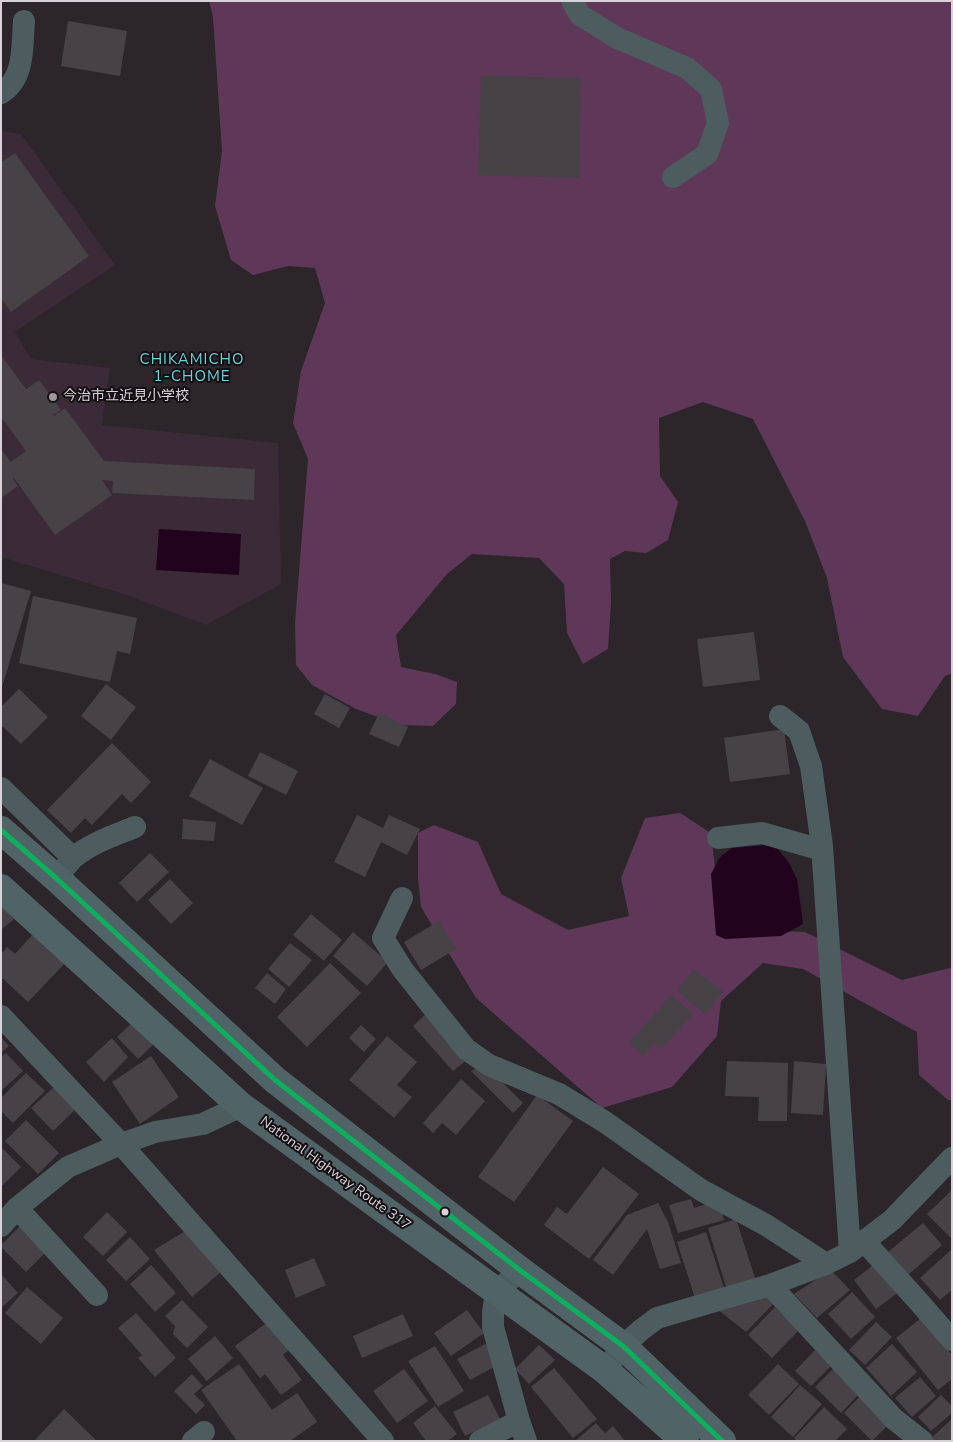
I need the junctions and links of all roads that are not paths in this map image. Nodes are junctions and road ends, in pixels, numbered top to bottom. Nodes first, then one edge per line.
1 (572, 1) edge
2 (24, 21) dead end
3 (1, 93) edge
4 (673, 177) dead end
5 (780, 716) dead end
6 (1, 788) edge
7 (135, 827) dead end
8 (1, 830) edge
9 (718, 838) dead end
10 (822, 850) junction
11 (64, 868) junction
12 (1, 888) edge
13 (402, 898) dead end
14 (1, 1016) edge
15 (241, 1106) junction
16 (121, 1144) junction
17 (952, 1158) edge
18 (18, 1208) junction
19 (1, 1226) edge
20 (857, 1247) junction
21 (826, 1264) junction
22 (521, 1271) junction
23 (770, 1285) junction
24 (496, 1292) junction
25 (97, 1295) dead end
26 (952, 1340) edge
27 (623, 1346) junction
28 (605, 1370) junction
29 (522, 1431) edge
30 (383, 1441) edge
31 (480, 1441) edge
32 (685, 1441) edge
33 (722, 1441) edge
34 (922, 1441) edge

1 - 4 street
2 - 3 street
5 - 10 street
6 - 11 street
7 - 11 street
8 - 11 highway
9 - 10 street
10 - 20 street
11 - 22 highway
12 - 15 highway, National Highway Route 317
13 - 21 street
14 - 16 street
15 - 16 street
15 - 24 highway, National Highway Route 317
16 - 18 street
16 - 30 street
17 - 20 street
18 - 19 street
18 - 25 street
20 - 21 street
20 - 26 street
21 - 23 street
22 - 24 street
22 - 27 highway
23 - 27 street
23 - 34 street
24 - 28 highway, National Highway Route 317
24 - 29 street
27 - 28 street
27 - 33 highway
28 - 32 highway, National Highway Route 317
29 - 31 street

